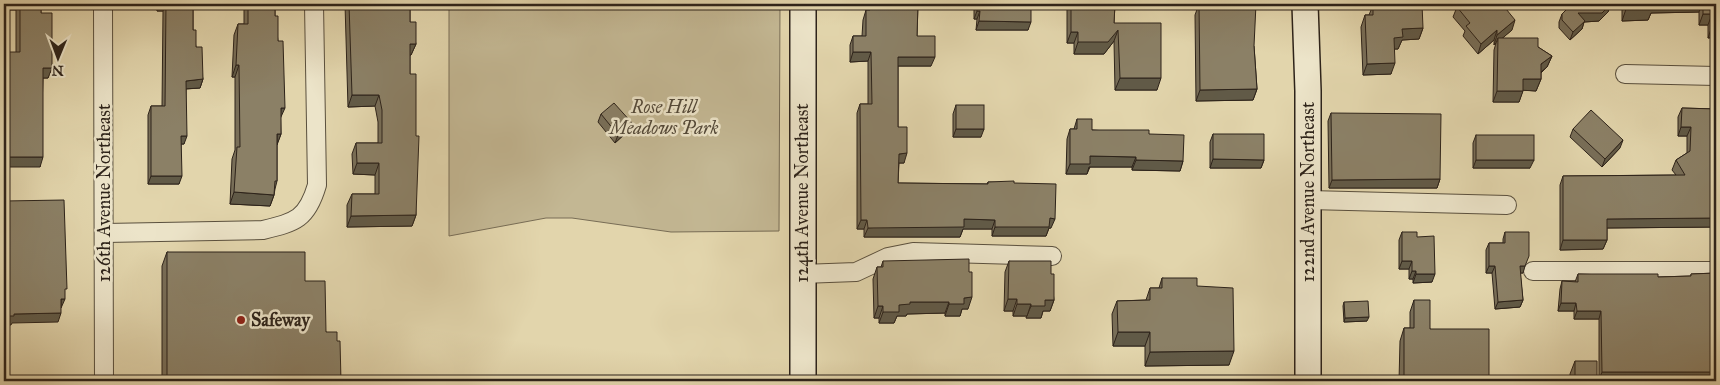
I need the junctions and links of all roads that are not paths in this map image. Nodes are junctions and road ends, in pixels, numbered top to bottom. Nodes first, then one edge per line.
1 (103, 4) edge
2 (314, 4) edge
3 (804, 4) edge
4 (1305, 4) edge
5 (1625, 74) dead end
6 (1716, 76) edge
7 (1308, 200) junction
8 (1508, 204) dead end
9 (105, 233) junction
10 (1052, 256) dead end
11 (1716, 270) edge
12 (1534, 271) dead end
13 (802, 274) junction
14 (104, 381) edge
15 (803, 381) edge
16 (1308, 381) edge

1 - 9 street, 126th Avenue Northeast
2 - 9 street
3 - 13 main road, 124th Avenue Northeast
4 - 7 main road, 122nd Avenue Northeast
5 - 6 street
7 - 8 street
7 - 16 main road, 122nd Avenue Northeast
9 - 14 street, 126th Avenue Northeast
10 - 13 street
11 - 12 street
13 - 15 main road, 124th Avenue Northeast

